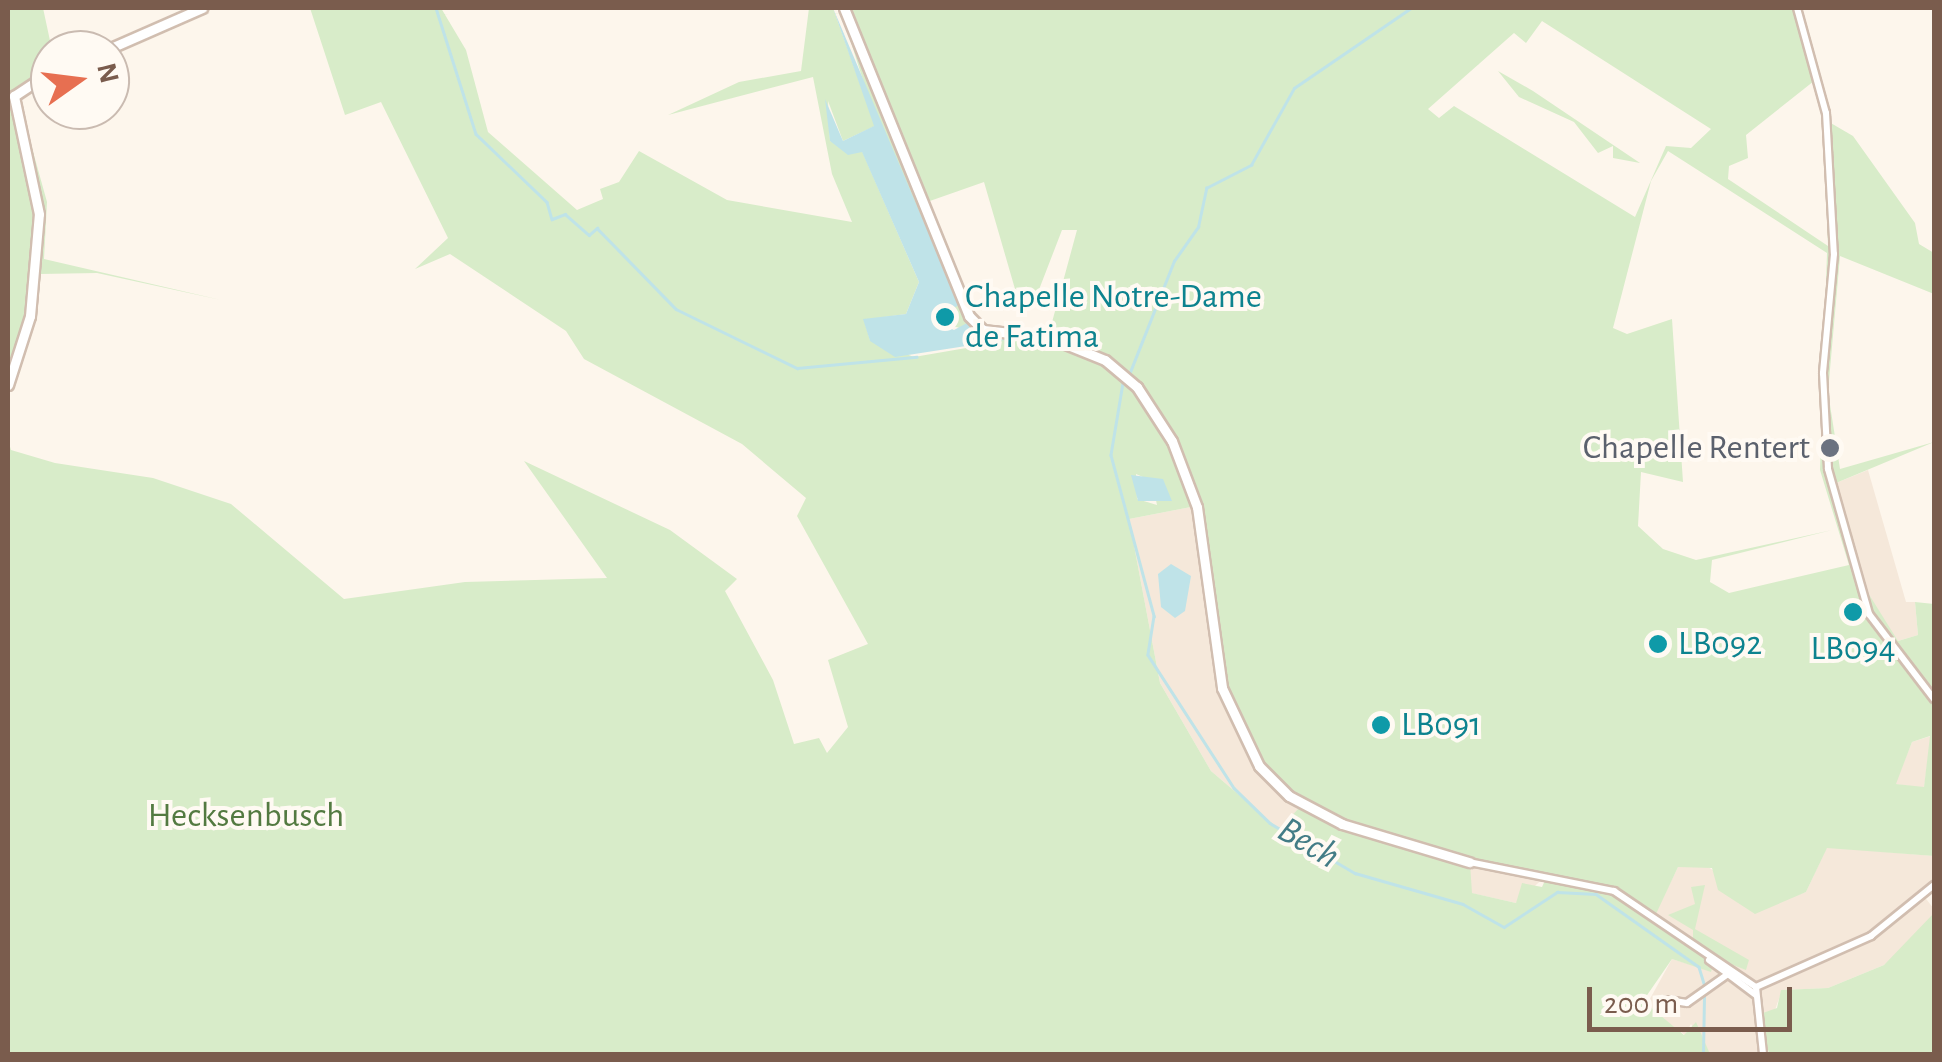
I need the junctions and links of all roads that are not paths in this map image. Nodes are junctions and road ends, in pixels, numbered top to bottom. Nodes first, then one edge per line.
1 (202, 8) edge
2 (844, 8) edge
3 (1797, 8) edge
4 (130, 40) edge
5 (30, 85) edge
6 (8, 384) edge
7 (1934, 700) edge
8 (1469, 862) joint
9 (1934, 885) edge
10 (1695, 946) junction
11 (1728, 974) junction
12 (1756, 991) junction
13 (1668, 1000) dead end
14 (1763, 1054) edge

1 - 4 street
2 - 8 street
3 - 7 street
5 - 6 street
8 - 10 street
9 - 12 street
10 - 11 street
10 - 12 street
11 - 12 street
11 - 13 street
12 - 14 street

